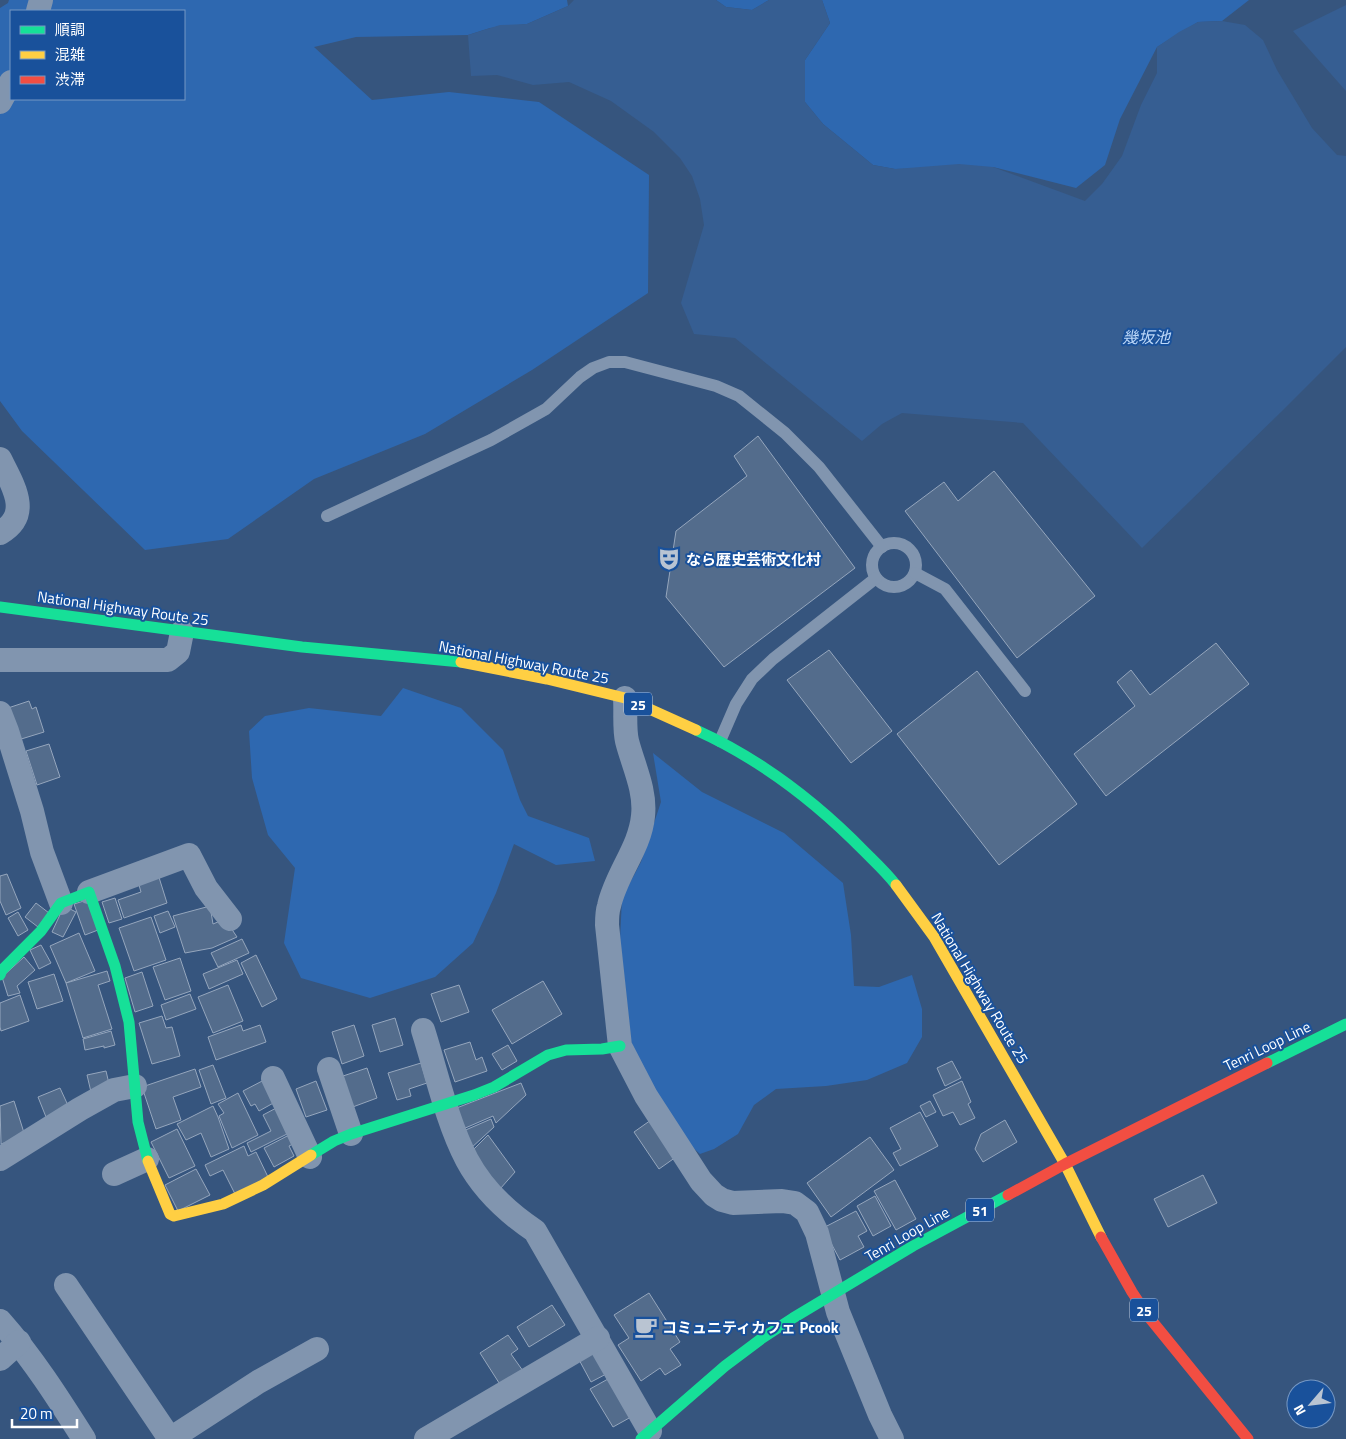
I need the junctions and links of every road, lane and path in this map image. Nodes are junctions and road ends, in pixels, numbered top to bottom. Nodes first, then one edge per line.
1 (10, 84) edge
2 (0, 102) edge
3 (0, 459) edge
4 (327, 516) dead end
5 (0, 533) edge
6 (882, 547) junction
7 (915, 573) junction
8 (876, 578) junction
9 (0, 607) edge
10 (182, 632) junction
11 (0, 660) edge
12 (1024, 692) dead end
13 (625, 698) junction
14 (0, 713) edge
15 (720, 741) junction
16 (89, 892) junction
17 (61, 903) junction
18 (230, 919) dead end
19 (0, 975) edge
20 (1346, 1024) edge
21 (423, 1030) dead end
22 (620, 1046) junction
23 (329, 1069) dead end
24 (273, 1078) dead end
25 (135, 1086) junction
26 (446, 1103) junction
27 (351, 1134) junction
28 (310, 1157) junction
29 (0, 1159) edge
30 (147, 1159) junction
31 (1065, 1164) junction
32 (114, 1174) dead end
33 (66, 1285) dead end
34 (834, 1294) junction
35 (0, 1321) edge
36 (598, 1338) junction
37 (19, 1342) junction
38 (317, 1350) dead end
39 (0, 1359) edge
40 (646, 1435) edge
41 (84, 1439) edge
42 (426, 1439) edge
43 (892, 1439) edge
44 (1248, 1439) edge

1 - 2 street
3 - 5 street
4 - 6 lane
6 - 7 lane
6 - 8 lane
7 - 8 lane
7 - 12 lane
8 - 15 lane
9 - 10 main road, National Highway Route 25 / 25
10 - 11 street
10 - 13 main road, National Highway Route 25 / 25
13 - 15 main road, National Highway Route 25 / 25
13 - 22 street
14 - 17 street
15 - 31 main road, National Highway Route 25 / 25
16 - 17 main road
16 - 18 street
16 - 25 main road
17 - 19 main road
20 - 31 main road, Tenri Loop Line / 51
21 - 26 street
22 - 26 main road
22 - 34 street
23 - 27 street
24 - 28 street
25 - 29 street
25 - 30 main road
26 - 27 main road
26 - 36 street
27 - 28 main road
28 - 30 main road
30 - 32 street
31 - 34 main road, Tenri Loop Line / 51
31 - 44 main road, National Highway Route 25 / 25
33 - 38 street
34 - 40 main road, Tenri Loop Line / 51
34 - 43 street
35 - 37 street
36 - 40 street
36 - 42 street
37 - 39 street
37 - 41 street

